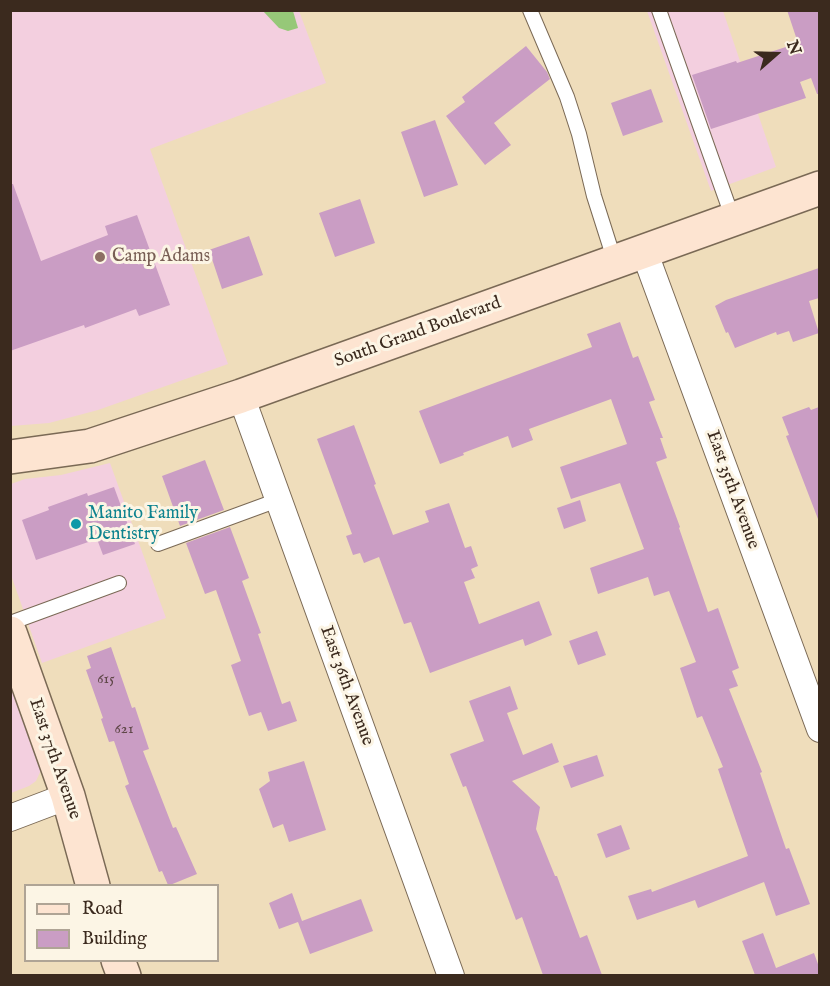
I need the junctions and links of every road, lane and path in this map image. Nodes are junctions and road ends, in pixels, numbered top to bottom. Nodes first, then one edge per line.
1 (530, 10) edge
2 (659, 10) edge
3 (819, 188) edge
4 (733, 219) junction
5 (629, 256) junction
6 (241, 396) junction
7 (10, 457) edge
8 (278, 500) junction
9 (158, 544) dead end
10 (119, 583) dead end
11 (10, 623) edge
12 (10, 633) edge
13 (819, 729) edge
14 (68, 796) junction
15 (10, 818) edge
16 (93, 884) edge
17 (451, 975) edge

1 - 5 lane
2 - 4 lane
3 - 4 main road, South Grand Boulevard
4 - 5 main road, South Grand Boulevard
5 - 6 main road, South Grand Boulevard
5 - 13 street, East 35th Avenue
6 - 7 main road, South Grand Boulevard
6 - 8 street, East 36th Avenue
8 - 9 lane
8 - 17 street, East 36th Avenue
10 - 11 lane
12 - 14 main road, East 37th Avenue
14 - 15 street
14 - 16 main road, East 37th Avenue

